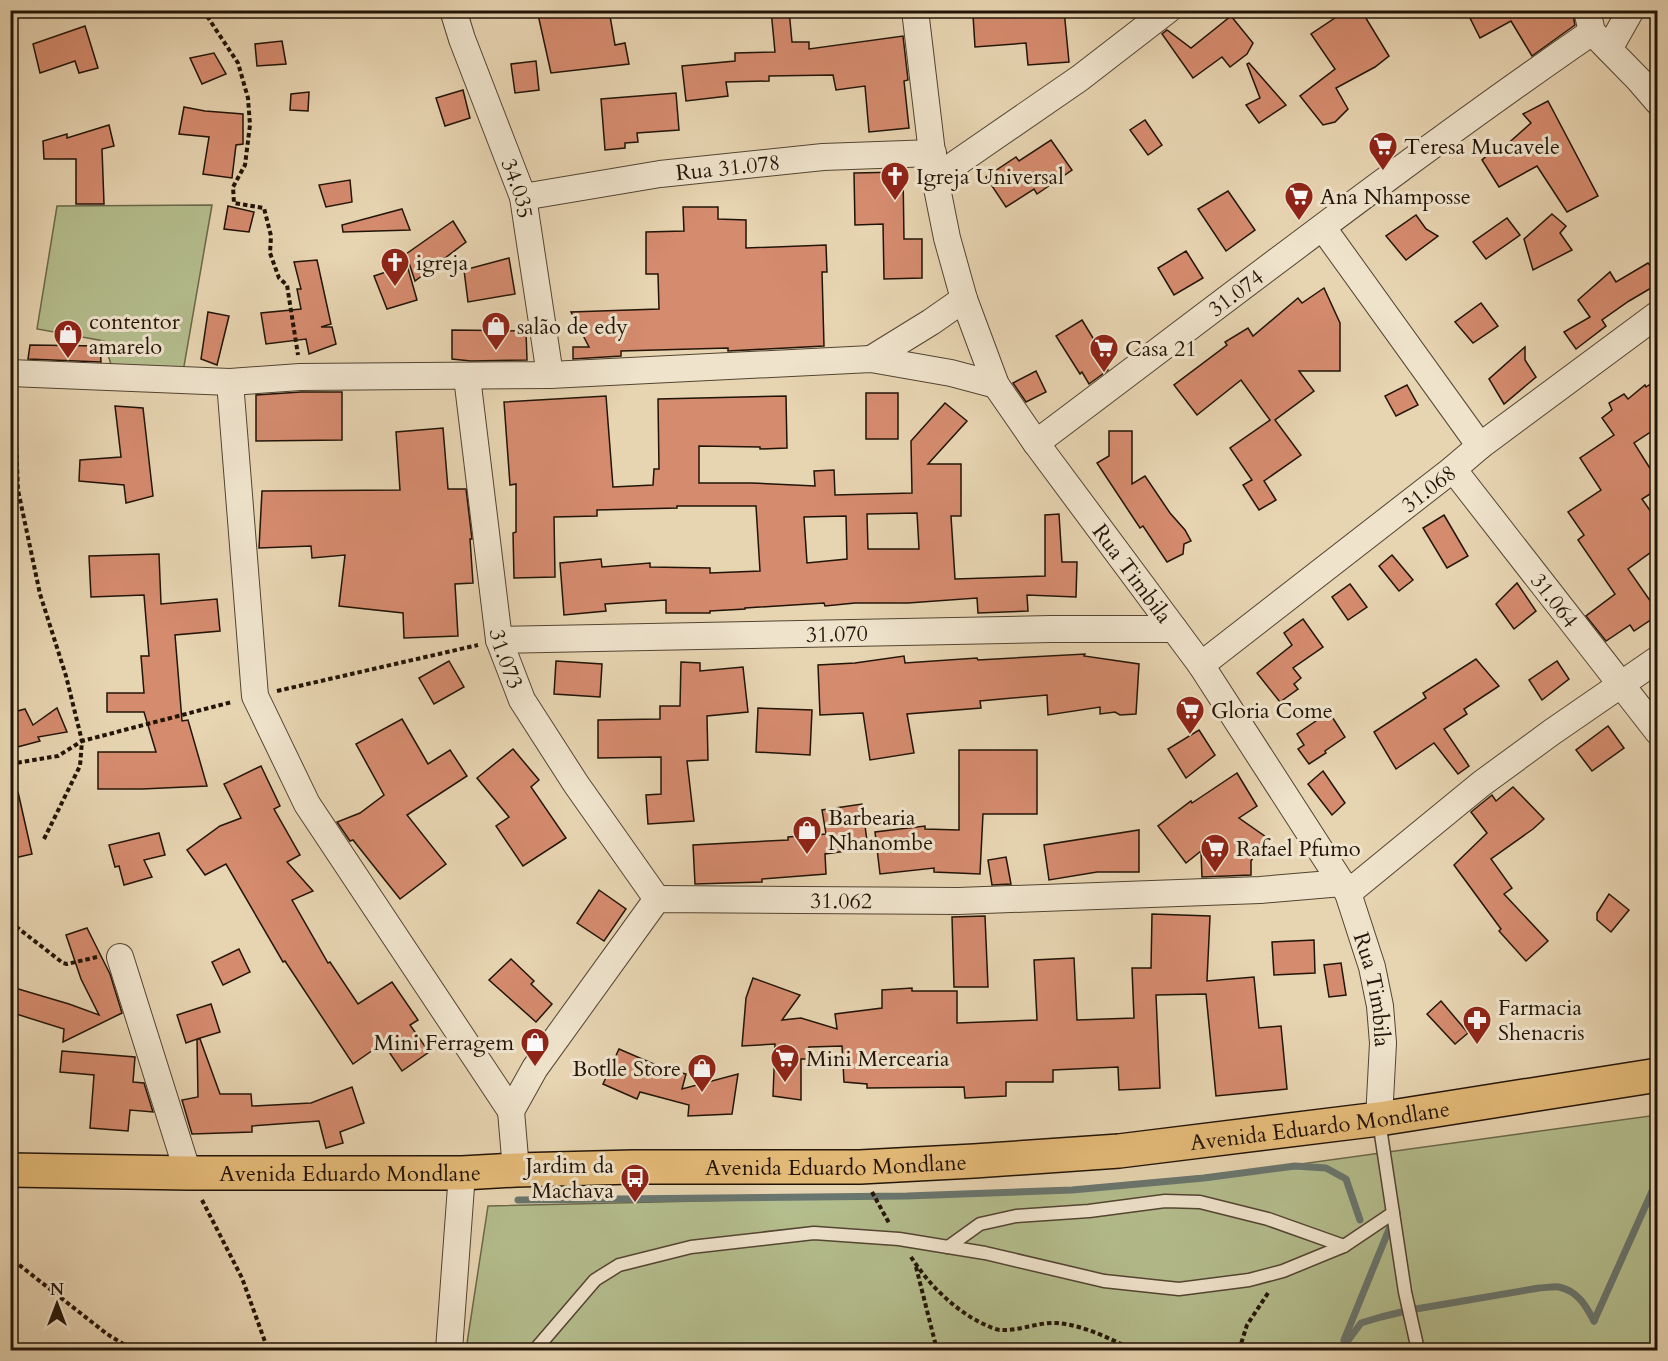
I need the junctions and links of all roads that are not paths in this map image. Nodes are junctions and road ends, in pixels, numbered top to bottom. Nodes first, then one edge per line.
1 (453, 10) edge
2 (915, 10) edge
3 (1168, 10) edge
4 (1631, 10) edge
5 (1596, 31) edge
6 (1658, 102) edge
7 (934, 165) junction
8 (523, 197) junction
9 (1323, 228) junction
10 (964, 299) junction
11 (1658, 314) edge
12 (871, 359) junction
13 (12, 373) edge
14 (550, 375) junction
15 (466, 377) junction
16 (230, 382) junction
17 (996, 386) junction
18 (1036, 443) junction
19 (1480, 446) junction
20 (1453, 469) junction
21 (1174, 629) junction
22 (499, 640) junction
23 (1658, 659) edge
24 (1202, 665) junction
25 (1621, 685) junction
26 (1658, 732) edge
27 (1345, 888) junction
28 (657, 899) junction
29 (120, 957) road end
30 (1656, 1081) edge
31 (511, 1111) junction
32 (1378, 1119) junction
33 (10, 1170) edge
34 (516, 1170) junction
35 (188, 1173) junction
36 (462, 1173) junction
37 (1393, 1213) junction
38 (1344, 1246) junction
39 (948, 1247) junction
40 (449, 1350) edge
41 (535, 1350) edge
42 (1418, 1350) edge

1 - 8 street, 34.035
2 - 7 street, Rua Timbila
3 - 7 street
4 - 5 street, 31.074
5 - 6 street
5 - 9 street, 31.074
7 - 8 street, Rua 31.078
7 - 10 street, Rua Timbila
8 - 14 street, 34.035
9 - 18 street, 31.074
9 - 19 street
10 - 12 street
10 - 17 street, Rua Timbila
11 - 19 street, 31.068
12 - 14 street
12 - 17 street
13 - 16 street
14 - 15 street
15 - 16 street
15 - 22 street, 31.073
16 - 31 street
17 - 18 street, Rua Timbila
18 - 21 street, Rua Timbila
19 - 20 street, 31.068
20 - 24 street, 31.068
20 - 25 street, 31.064
21 - 22 street, 31.070
21 - 24 street, Rua Timbila
22 - 28 street, 31.073
23 - 25 street
24 - 27 street, Rua Timbila
25 - 26 street, 31.064
25 - 27 street
27 - 28 street, 31.062
27 - 32 street, Rua Timbila
28 - 31 street
29 - 35 street
30 - 32 main road, Avenida Eduardo Mondlane
31 - 34 street
32 - 34 main road, Avenida Eduardo Mondlane
32 - 37 lane
33 - 35 main road, Avenida Eduardo Mondlane
34 - 36 main road, Avenida Eduardo Mondlane
35 - 36 main road, Avenida Eduardo Mondlane
36 - 40 street
37 - 38 lane
37 - 42 lane
38 - 39 lane
38 - 39 lane
39 - 41 lane

